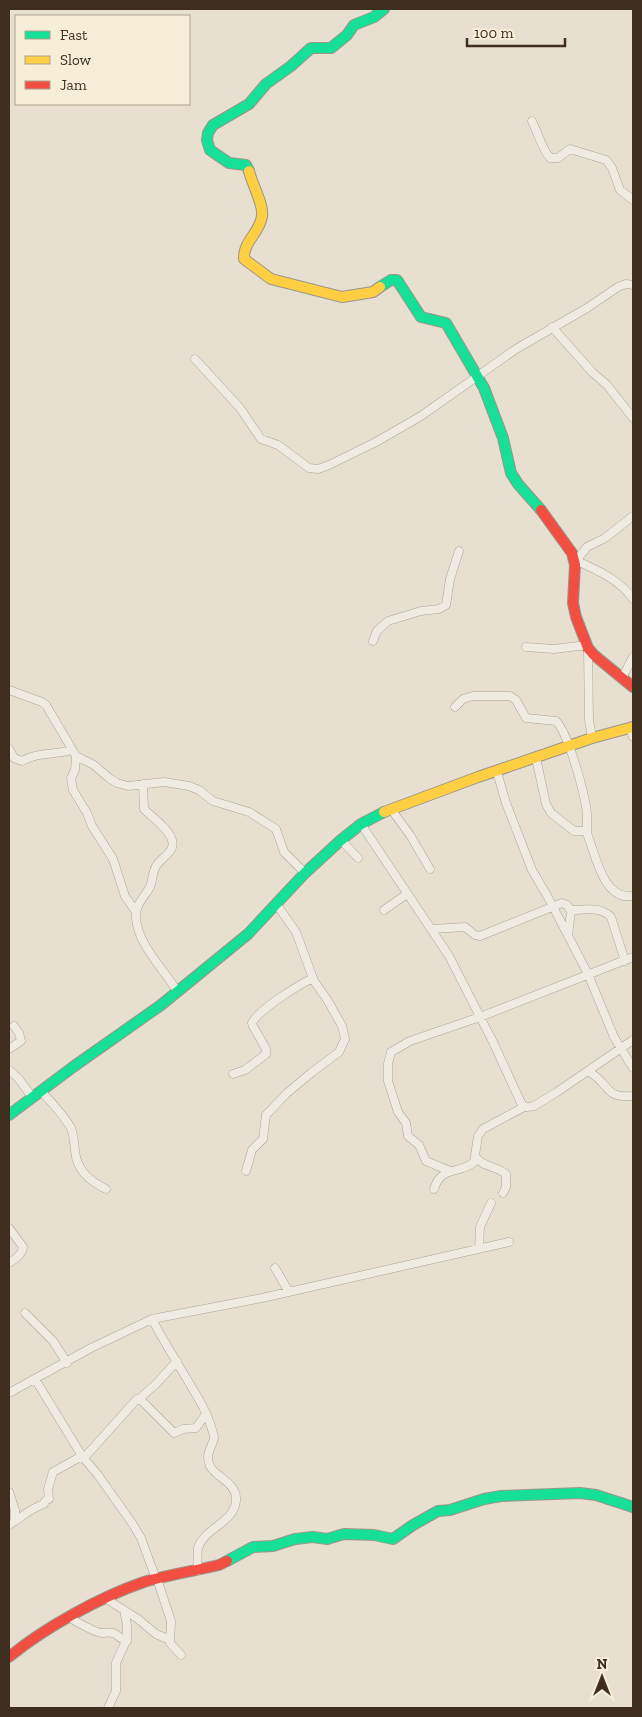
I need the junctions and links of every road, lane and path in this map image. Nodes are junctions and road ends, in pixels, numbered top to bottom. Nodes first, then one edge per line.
1 (384, 9) edge
2 (532, 121) dead end
3 (633, 200) edge
4 (633, 285) edge
5 (552, 327) junction
6 (195, 359) dead end
7 (478, 378) junction
8 (633, 418) edge
9 (633, 516) edge
10 (459, 551) dead end
11 (576, 562) junction
12 (633, 599) edge
13 (374, 641) dead end
14 (526, 647) dead end
15 (587, 647) junction
16 (633, 657) edge
17 (622, 678) junction
18 (633, 687) edge
19 (9, 690) edge
20 (455, 707) dead end
21 (632, 731) edge
22 (592, 738) junction
23 (570, 746) junction
24 (9, 748) edge
25 (74, 753) junction
26 (536, 758) junction
27 (497, 772) junction
28 (143, 784) junction
29 (391, 809) junction
30 (361, 824) junction
31 (587, 834) junction
32 (341, 840) junction
33 (358, 858) dead end
34 (430, 869) dead end
35 (305, 874) junction
36 (407, 894) junction
37 (633, 896) edge
38 (277, 905) junction
39 (553, 906) junction
40 (384, 910) dead end
41 (571, 910) junction
42 (136, 912) junction
43 (432, 929) junction
44 (568, 936) junction
45 (633, 957) edge
46 (625, 961) junction
47 (588, 974) junction
48 (313, 978) junction
49 (177, 991) junction
50 (480, 1017) junction
51 (14, 1026) dead end
52 (633, 1040) edge
53 (620, 1049) junction
54 (9, 1050) edge
55 (633, 1068) edge
56 (9, 1070) edge
57 (589, 1072) junction
58 (233, 1074) dead end
59 (37, 1094) junction
60 (633, 1096) edge
61 (524, 1106) junction
62 (9, 1115) edge
63 (476, 1157) junction
64 (450, 1170) junction
65 (246, 1171) dead end
66 (106, 1189) dead end
67 (434, 1189) dead end
68 (503, 1193) dead end
69 (491, 1203) dead end
70 (9, 1228) edge
71 (509, 1242) dead end
72 (479, 1249) junction
73 (9, 1263) edge
74 (275, 1268) dead end
75 (289, 1292) junction
76 (25, 1313) dead end
77 (152, 1319) junction
78 (177, 1361) junction
79 (67, 1363) junction
80 (35, 1379) junction
81 (9, 1393) edge
82 (139, 1399) junction
83 (206, 1414) junction
84 (83, 1457) junction
85 (9, 1492) edge
86 (633, 1507) edge
87 (12, 1523) edge
88 (197, 1571) junction
89 (156, 1579) junction
90 (105, 1598) junction
91 (124, 1610) junction
92 (70, 1617) junction
93 (170, 1640) junction
94 (127, 1641) junction
95 (181, 1655) dead end
96 (9, 1657) edge
97 (108, 1708) edge

1 - 7 street
2 - 3 street
4 - 5 street
5 - 7 street
5 - 8 street
6 - 7 street
7 - 11 street
9 - 11 street
10 - 13 street
11 - 12 street
11 - 15 street
14 - 15 street
15 - 17 street
15 - 22 street
16 - 17 street
17 - 18 street
19 - 25 street
20 - 23 street
21 - 22 street
22 - 23 street
23 - 26 street
23 - 31 street
24 - 25 street
25 - 28 street
25 - 42 street
26 - 27 street
26 - 31 street
27 - 29 street
27 - 39 street
28 - 35 street
28 - 42 street
29 - 30 street
29 - 34 street
30 - 32 street
30 - 36 street
31 - 37 street
32 - 33 street
32 - 35 street
35 - 38 street
36 - 40 street
36 - 43 street
38 - 48 street
38 - 49 street
39 - 41 street
39 - 43 street
39 - 44 street
41 - 44 street
41 - 46 street
42 - 49 street
43 - 50 street
44 - 47 street
45 - 46 street
46 - 47 street
47 - 50 street
47 - 53 street
48 - 58 street
48 - 65 street
49 - 59 street
50 - 61 street
50 - 64 street
51 - 54 street
52 - 53 street
53 - 55 street
53 - 57 street
56 - 59 street
57 - 60 street
57 - 61 street
59 - 62 street
59 - 66 street
61 - 63 street
63 - 64 street
63 - 68 street
64 - 67 street
69 - 72 street
70 - 73 street
71 - 72 street
72 - 75 street
74 - 75 street
75 - 77 street
76 - 79 street
77 - 78 street
77 - 79 street
78 - 82 street
78 - 83 street
79 - 80 street
80 - 81 street
80 - 84 street
82 - 83 street
82 - 84 street
83 - 88 street
84 - 87 street
84 - 89 street
85 - 87 street
86 - 88 street
88 - 89 street
89 - 90 street
89 - 93 street
90 - 91 street
90 - 92 street
91 - 93 street
91 - 94 street
92 - 94 street
92 - 96 street
93 - 95 street
94 - 97 street

